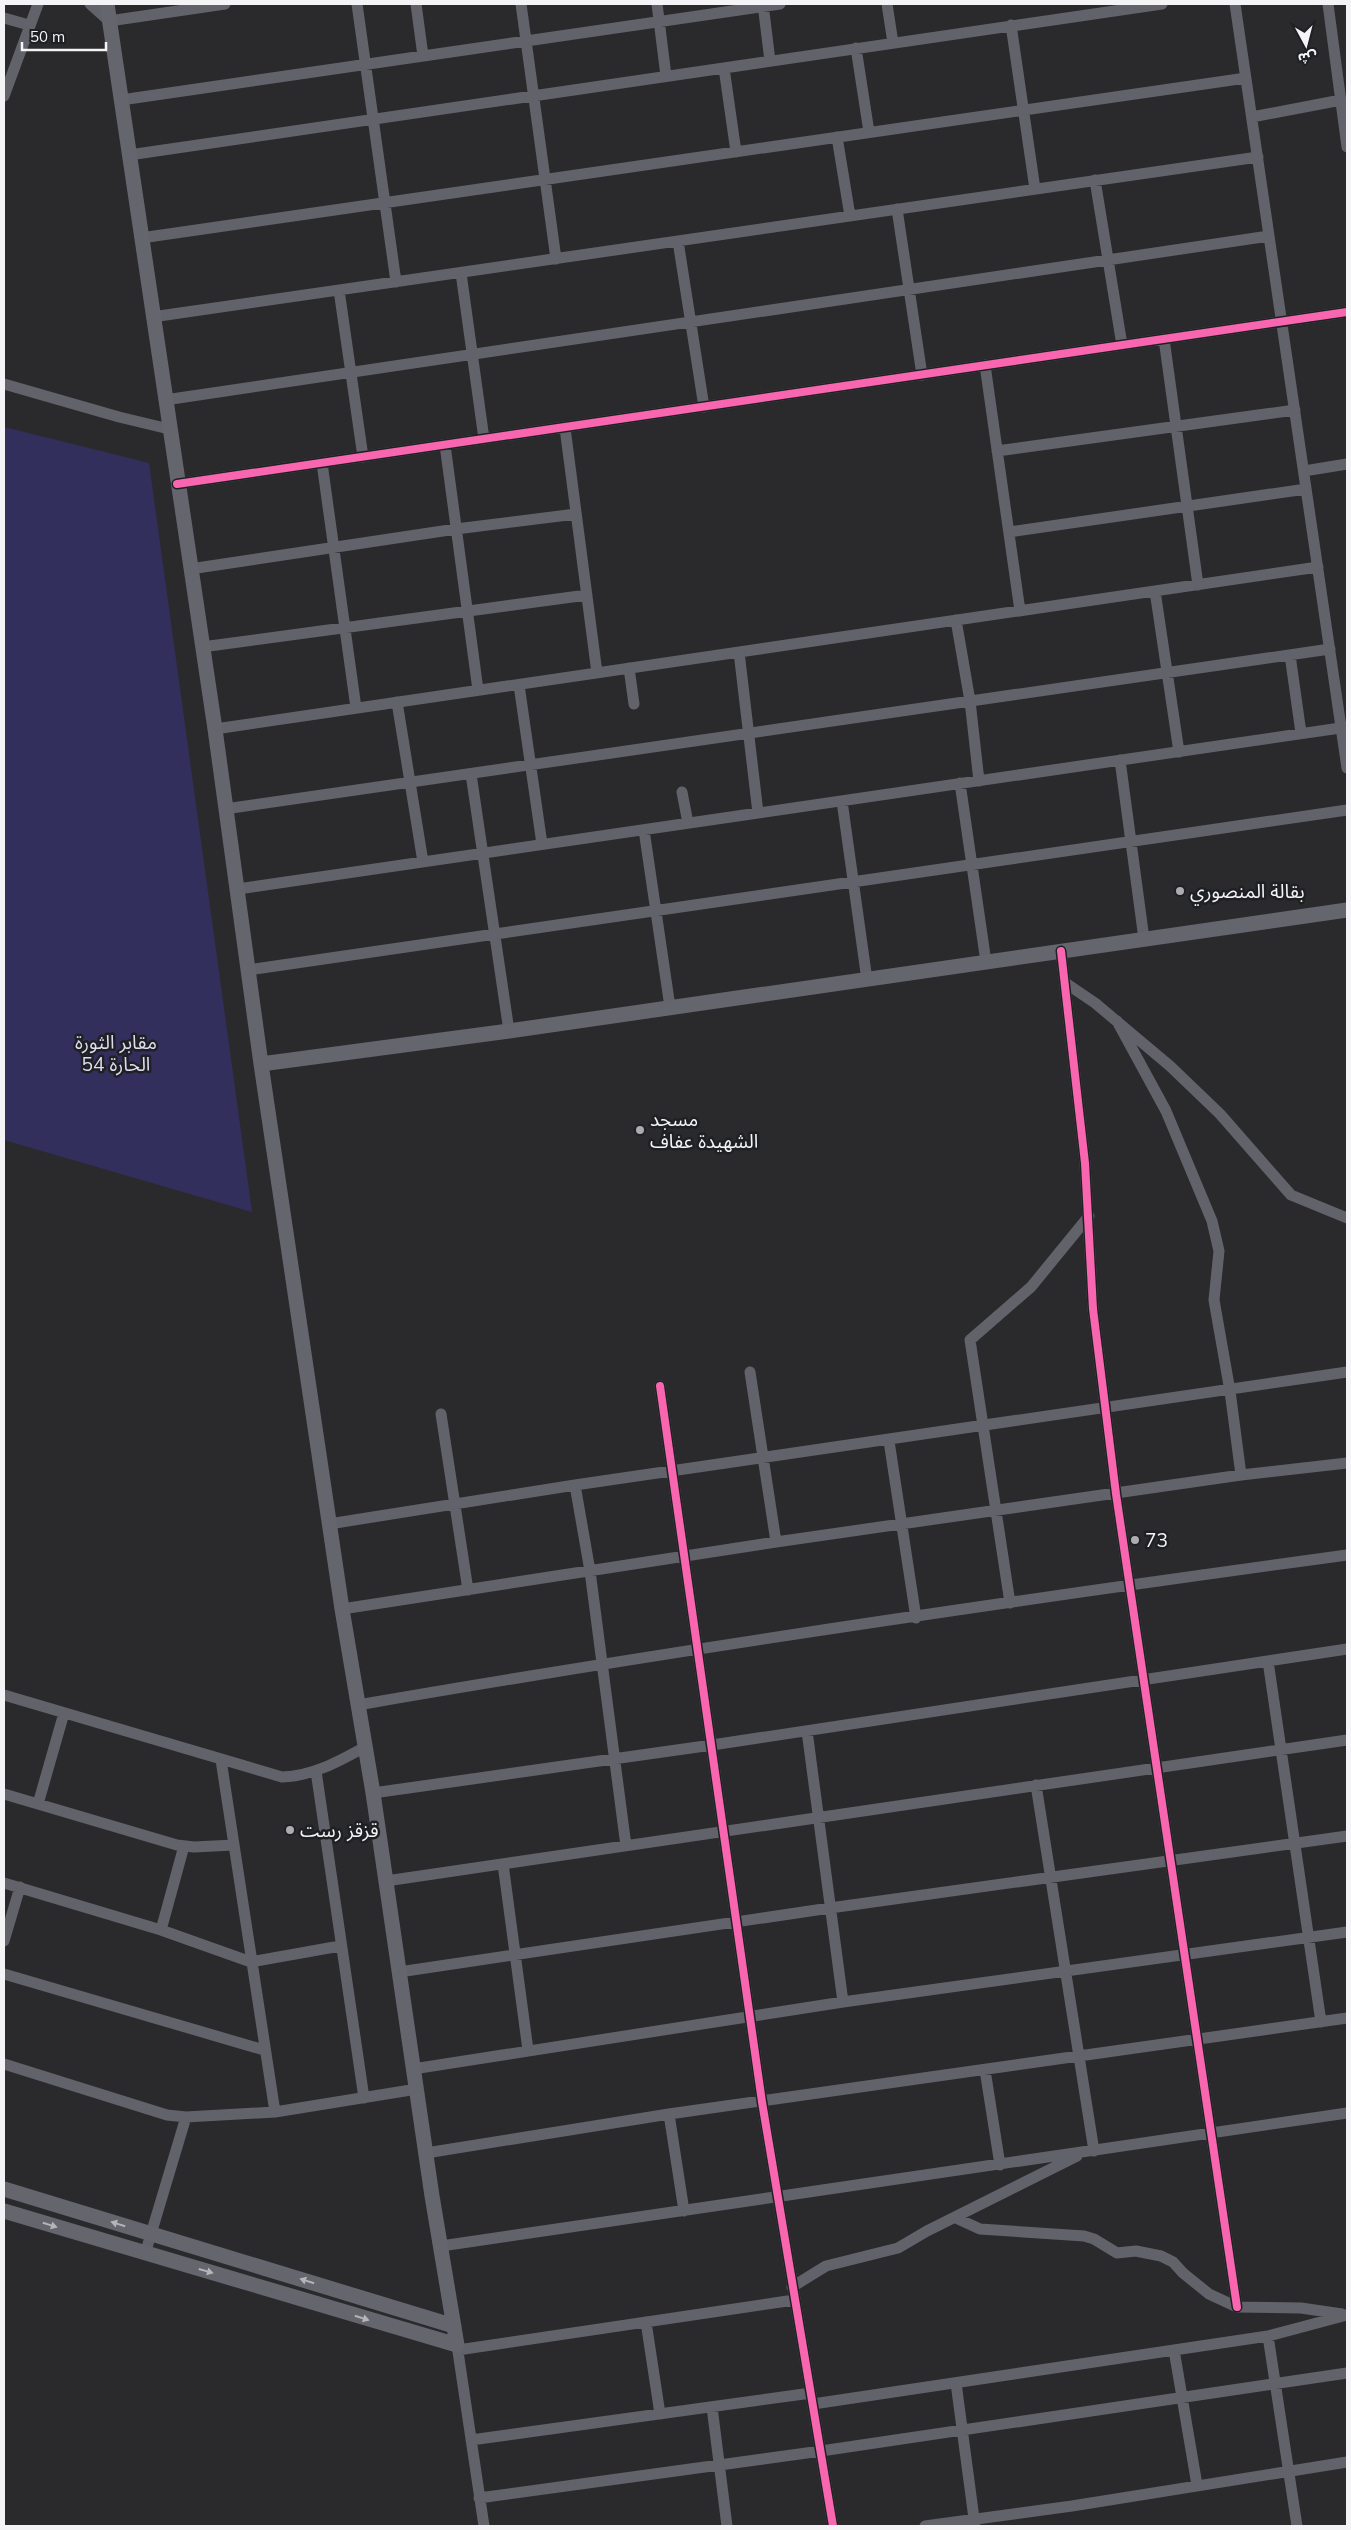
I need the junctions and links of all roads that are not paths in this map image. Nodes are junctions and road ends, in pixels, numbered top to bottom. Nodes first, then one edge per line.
1 (38, 4) edge
2 (90, 4) edge
3 (107, 4) edge
4 (225, 4) edge
5 (358, 4) edge
6 (416, 4) edge
7 (521, 4) edge
8 (657, 4) edge
9 (780, 4) edge
10 (887, 4) edge
11 (1162, 4) edge
12 (1235, 4) edge
13 (1328, 4) edge
14 (763, 5) edge
15 (1078, 10) edge
16 (4, 18) edge
17 (109, 21) junction
18 (659, 21) junction
19 (29, 25) junction
20 (1012, 25) junction
21 (526, 41) junction
22 (893, 43) junction
23 (856, 48) junction
24 (423, 56) junction
25 (770, 61) junction
26 (366, 64) junction
27 (724, 68) junction
28 (666, 76) junction
29 (1246, 78) junction
30 (532, 96) junction
31 (121, 100) junction
32 (1341, 100) junction
33 (6, 101) edge
34 (1023, 110) junction
35 (1252, 117) junction
36 (374, 119) junction
37 (869, 132) junction
38 (837, 137) junction
39 (1347, 147) edge
40 (736, 152) junction
41 (129, 155) junction
42 (1258, 157) junction
43 (544, 180) junction
44 (1095, 180) junction
45 (1035, 189) junction
46 (385, 203) junction
47 (897, 209) junction
48 (850, 216) junction
49 (1269, 236) junction
50 (141, 238) junction
51 (678, 241) junction
52 (556, 259) junction
53 (1108, 260) junction
54 (461, 273) junction
55 (396, 282) junction
56 (338, 290) junction
57 (909, 290) junction
58 (1347, 312) edge
59 (152, 317) junction
60 (690, 322) junction
61 (1282, 322) junction
62 (1164, 339) junction
63 (1122, 345) junction
64 (472, 355) junction
65 (985, 365) junction
66 (350, 373) junction
67 (922, 375) junction
68 (4, 384) edge
69 (165, 400) junction
70 (704, 407) junction
71 (1295, 410) junction
72 (1176, 426) junction
73 (565, 428) junction
74 (169, 429) junction
75 (484, 439) junction
76 (446, 445) junction
77 (997, 451) junction
78 (363, 457) junction
79 (322, 463) junction
80 (1347, 464) edge
81 (1304, 470) junction
82 (177, 484) junction
83 (1306, 489) junction
84 (1187, 506) junction
85 (576, 514) junction
86 (456, 529) junction
87 (1009, 532) junction
88 (334, 548) junction
89 (1318, 567) junction
90 (190, 569) junction
91 (1198, 585) junction
92 (1155, 591) junction
93 (588, 595) junction
94 (468, 610) junction
95 (1020, 611) junction
96 (956, 620) junction
97 (345, 628) junction
98 (202, 647) junction
99 (1330, 649) junction
100 (739, 652) junction
101 (1290, 654) junction
102 (629, 668) junction
103 (1168, 672) junction
104 (597, 673) junction
105 (519, 684) junction
106 (1341, 688) edge
107 (478, 690) junction
108 (970, 701) junction
109 (397, 702) junction
110 (634, 704) dead end
111 (356, 708) junction
112 (1344, 727) edge
113 (215, 729) junction
114 (749, 733) junction
115 (1301, 734) junction
116 (1179, 752) junction
117 (1120, 760) junction
118 (530, 765) junction
119 (1347, 768) edge
120 (471, 774) junction
121 (979, 780) junction
122 (410, 782) junction
123 (960, 783) junction
124 (682, 792) dead end
125 (842, 800) junction
126 (225, 809) junction
127 (1347, 810) edge
128 (758, 813) junction
129 (688, 823) junction
130 (644, 830) junction
131 (1131, 841) junction
132 (542, 844) junction
133 (483, 853) junction
134 (423, 862) junction
135 (972, 864) junction
136 (853, 882) junction
137 (238, 888) junction
138 (1347, 910) edge
139 (656, 911) junction
140 (495, 934) junction
141 (1144, 940) junction
142 (1061, 951) junction
143 (986, 962) junction
144 (248, 970) junction
145 (867, 980) junction
146 (1066, 984) junction
147 (670, 1007) junction
148 (1117, 1021) junction
149 (509, 1031) junction
150 (261, 1064) junction
151 (1089, 1216) junction
152 (1347, 1218) edge
153 (750, 1372) dead end
154 (1347, 1372) edge
155 (660, 1386) dead end
156 (1230, 1391) junction
157 (1105, 1406) junction
158 (441, 1414) dead end
159 (984, 1425) junction
160 (889, 1441) junction
161 (762, 1459) junction
162 (1347, 1463) edge
163 (672, 1471) junction
164 (1241, 1476) junction
165 (575, 1485) junction
166 (1116, 1494) junction
167 (454, 1506) junction
168 (996, 1512) junction
169 (329, 1524) junction
170 (902, 1525) junction
171 (776, 1542) junction
172 (1347, 1555) edge
173 (685, 1558) junction
174 (590, 1571) junction
175 (1130, 1584) junction
176 (468, 1590) junction
177 (1010, 1603) junction
178 (342, 1609) junction
179 (916, 1618) junction
180 (697, 1648) junction
181 (1347, 1649) edge
182 (1268, 1661) junction
183 (602, 1663) junction
184 (1144, 1679) junction
185 (4, 1695) edge
186 (358, 1705) junction
187 (64, 1713) junction
188 (807, 1731) junction
189 (1347, 1740) edge
190 (712, 1745) junction
191 (365, 1747) junction
192 (1281, 1750) junction
193 (616, 1758) junction
194 (220, 1760) junction
195 (1157, 1768) junction
196 (316, 1771) junction
197 (1036, 1785) junction
198 (373, 1793) junction
199 (4, 1794) edge
200 (38, 1804) junction
201 (818, 1818) junction
202 (724, 1832) junction
203 (1347, 1836) edge
204 (1296, 1842) junction
205 (234, 1845) junction
206 (184, 1846) junction
207 (626, 1846) junction
208 (1170, 1859) junction
209 (503, 1864) junction
210 (1051, 1877) junction
211 (386, 1881) junction
212 (4, 1883) edge
213 (20, 1887) junction
214 (830, 1908) junction
215 (735, 1922) junction
216 (161, 1930) junction
217 (1347, 1932) edge
218 (1309, 1938) junction
219 (4, 1942) edge
220 (340, 1946) junction
221 (516, 1954) junction
222 (1183, 1954) junction
223 (251, 1962) junction
224 (1065, 1970) junction
225 (399, 1972) junction
226 (4, 1974) edge
227 (844, 2002) junction
228 (749, 2017) junction
229 (1347, 2018) edge
230 (1321, 2022) junction
231 (1196, 2040) junction
232 (264, 2050) junction
233 (528, 2050) junction
234 (1078, 2057) junction
235 (4, 2064) edge
236 (413, 2069) junction
237 (985, 2070) junction
238 (417, 2089) junction
239 (364, 2098) junction
240 (762, 2102) junction
241 (275, 2112) junction
242 (1347, 2113) edge
243 (670, 2114) junction
244 (186, 2117) junction
245 (1210, 2133) junction
246 (1090, 2151) junction
247 (426, 2153) junction
248 (1000, 2165) junction
249 (4, 2189) edge
250 (777, 2197) junction
251 (4, 2211) edge
252 (684, 2211) junction
253 (956, 2218) junction
254 (150, 2234) junction
255 (441, 2246) junction
256 (145, 2254) junction
257 (792, 2287) junction
258 (794, 2300) junction
259 (1237, 2307) junction
260 (1347, 2315) edge
261 (646, 2322) junction
262 (454, 2326) junction
263 (1268, 2336) junction
264 (457, 2348) junction
265 (1174, 2350) junction
266 (1347, 2373) edge
267 (956, 2383) junction
268 (1275, 2384) junction
269 (812, 2399) junction
270 (1183, 2399) junction
271 (712, 2407) junction
272 (660, 2414) junction
273 (963, 2430) junction
274 (471, 2440) junction
275 (821, 2451) junction
276 (1347, 2462) edge
277 (719, 2465) junction
278 (1289, 2470) junction
279 (1197, 2485) junction
280 (480, 2498) junction
281 (975, 2523) edge
282 (484, 2526) edge
283 (727, 2526) edge
284 (833, 2526) edge
285 (924, 2526) edge
286 (1297, 2526) edge

1 - 19 street
2 - 17 street
3 - 17 main road
4 - 17 street
5 - 26 street
6 - 24 street
7 - 21 street
8 - 18 street
9 - 14 street
10 - 22 street
11 - 15 street
12 - 29 street
13 - 32 street
14 - 18 street
14 - 25 street
15 - 20 street
16 - 19 street
17 - 31 main road
18 - 21 street
18 - 28 street
19 - 33 street
20 - 22 street
20 - 34 street
21 - 24 street
21 - 30 street
22 - 23 street
23 - 25 street
23 - 37 street
24 - 26 street
25 - 27 street
26 - 31 street
26 - 36 street
27 - 28 street
27 - 40 street
28 - 30 street
29 - 34 street
29 - 35 street
30 - 36 street
30 - 43 street
31 - 41 main road
32 - 35 street
32 - 39 street
34 - 37 street
34 - 45 street
35 - 42 street
36 - 41 street
36 - 46 street
37 - 38 street
38 - 40 street
38 - 48 street
40 - 43 street
41 - 50 main road
42 - 44 street
42 - 49 street
43 - 46 street
43 - 52 street
44 - 45 street
44 - 53 street
45 - 47 street
46 - 50 street
46 - 55 street
47 - 48 street
47 - 57 street
48 - 51 street
49 - 53 street
49 - 61 street
50 - 59 main road
51 - 52 street
51 - 60 street
52 - 54 street
53 - 57 street
53 - 63 street
54 - 55 street
54 - 64 street
55 - 56 street
56 - 59 street
56 - 66 street
57 - 60 street
57 - 67 street
58 - 61 street
59 - 69 main road
60 - 64 street
60 - 70 street
61 - 62 street
61 - 71 street
62 - 63 street
62 - 72 street
63 - 65 street
64 - 66 street
64 - 75 street
65 - 67 street
65 - 77 street
66 - 69 street
66 - 78 street
67 - 70 street
68 - 74 street
69 - 74 main road
70 - 73 street
71 - 72 street
71 - 81 street
72 - 77 street
72 - 84 street
73 - 75 street
73 - 85 street
74 - 82 main road
75 - 76 street
76 - 78 street
76 - 86 street
77 - 87 street
78 - 79 street
79 - 82 street
79 - 88 street
80 - 81 street
81 - 83 street
82 - 90 main road
83 - 84 street
83 - 89 street
84 - 87 street
84 - 91 street
85 - 86 street
85 - 93 street
86 - 88 street
86 - 94 street
87 - 95 street
88 - 90 street
88 - 97 street
89 - 91 street
89 - 99 street
90 - 98 main road
91 - 92 street
92 - 95 street
92 - 103 street
93 - 94 street
93 - 104 street
94 - 97 street
94 - 107 street
95 - 96 street
96 - 100 street
96 - 108 street
97 - 98 street
97 - 111 street
98 - 113 main road
99 - 101 street
99 - 106 street
100 - 102 street
100 - 114 street
101 - 103 street
101 - 115 street
102 - 104 street
102 - 110 street
103 - 108 street
103 - 116 street
104 - 105 street
105 - 107 street
105 - 118 street
106 - 112 street
107 - 109 street
108 - 114 street
108 - 121 street
109 - 111 street
109 - 122 street
111 - 113 street
112 - 115 street
112 - 119 street
113 - 126 main road
114 - 118 street
114 - 128 street
115 - 116 street
116 - 117 street
117 - 121 street
117 - 131 street
118 - 120 street
118 - 132 street
120 - 122 street
120 - 133 street
121 - 123 street
122 - 126 street
122 - 134 street
123 - 125 street
123 - 135 street
124 - 129 street
125 - 128 street
125 - 136 street
126 - 137 main road
127 - 131 street
128 - 129 street
129 - 130 street
130 - 132 street
130 - 139 street
131 - 135 street
131 - 141 street
132 - 133 street
133 - 134 street
133 - 140 street
134 - 137 street
135 - 136 street
135 - 143 street
136 - 139 street
136 - 145 street
137 - 144 main road
138 - 141 main road
139 - 140 street
139 - 147 street
140 - 144 street
140 - 149 street
141 - 142 main road
142 - 143 main road
142 - 146 street
143 - 145 main road
144 - 150 main road
145 - 147 main road
146 - 148 street
146 - 151 street
147 - 149 main road
148 - 152 street
148 - 156 street
149 - 150 main road
150 - 169 main road
151 - 157 street
151 - 159 street
153 - 161 street
154 - 156 street
155 - 163 street
156 - 157 street
156 - 164 street
157 - 159 street
157 - 166 street
158 - 167 street
159 - 160 street
159 - 168 street
160 - 161 street
160 - 170 street
161 - 163 street
161 - 171 street
162 - 164 street
163 - 165 street
163 - 173 street
164 - 166 street
165 - 167 street
165 - 174 street
166 - 168 street
166 - 175 street
167 - 169 street
167 - 176 street
168 - 170 street
168 - 177 street
169 - 178 main road
170 - 171 street
170 - 179 street
171 - 173 street
172 - 175 street
173 - 174 street
173 - 180 street
174 - 176 street
174 - 183 street
175 - 177 street
175 - 184 street
176 - 178 street
177 - 179 street
178 - 186 main road
179 - 180 street
180 - 183 street
180 - 190 street
181 - 182 street
182 - 184 street
182 - 192 street
183 - 186 street
183 - 193 street
184 - 188 street
184 - 195 street
185 - 187 street
186 - 191 main road
187 - 194 street
187 - 200 street
188 - 190 street
188 - 201 street
189 - 192 street
190 - 193 street
190 - 202 street
191 - 196 street
191 - 198 main road
192 - 195 street
192 - 204 street
193 - 198 street
193 - 207 street
194 - 196 street
194 - 205 street
195 - 197 street
195 - 208 street
196 - 220 street
197 - 201 street
197 - 210 street
198 - 211 main road
199 - 200 street
200 - 206 street
201 - 202 street
201 - 214 street
202 - 207 street
202 - 215 street
203 - 204 street
204 - 208 street
204 - 218 street
205 - 206 street
205 - 223 street
206 - 216 street
207 - 209 street
208 - 210 street
208 - 222 street
209 - 211 street
209 - 221 street
210 - 214 street
210 - 224 street
211 - 225 main road
212 - 213 street
213 - 216 street
213 - 219 street
214 - 215 street
214 - 227 street
215 - 221 street
215 - 228 street
216 - 223 street
217 - 218 street
218 - 222 street
218 - 230 street
220 - 223 street
220 - 239 street
221 - 225 street
221 - 233 street
222 - 224 street
222 - 231 street
223 - 232 street
224 - 227 street
224 - 234 street
225 - 236 main road
226 - 232 street
227 - 228 street
228 - 233 street
228 - 240 street
229 - 230 street
230 - 231 street
231 - 234 street
231 - 245 street
232 - 241 street
233 - 236 street
234 - 237 street
234 - 246 street
235 - 244 street
236 - 238 main road
237 - 240 street
237 - 248 street
238 - 239 street
238 - 247 main road
239 - 241 street
240 - 243 street
240 - 250 street
241 - 244 street
242 - 245 street
243 - 247 street
243 - 252 street
244 - 254 street
245 - 246 street
245 - 259 street
246 - 248 street
246 - 253 street
247 - 255 main road
248 - 250 street
254 -> 249 main road
250 - 252 street
250 - 257 street
251 -> 256 main road
252 - 255 street
253 - 257 street
253 - 259 street
254 - 256 street
262 -> 254 main road
255 - 262 main road
256 -> 264 main road
257 - 258 street
258 - 261 street
258 - 269 street
259 - 260 street
260 - 263 street
261 - 264 street
261 - 272 street
262 - 264 main road
263 - 265 street
263 - 268 street
264 - 274 street
265 - 267 street
265 - 270 street
266 - 268 street
267 - 269 street
267 - 273 street
268 - 270 street
268 - 278 street
269 - 271 street
269 - 275 street
270 - 273 street
270 - 279 street
271 - 272 street
271 - 277 street
272 - 274 street
273 - 275 street
273 - 281 street
274 - 280 street
275 - 277 street
275 - 284 street
276 - 278 street
277 - 280 street
277 - 283 street
278 - 279 street
278 - 286 street
279 - 281 street
280 - 282 street
281 - 285 street

